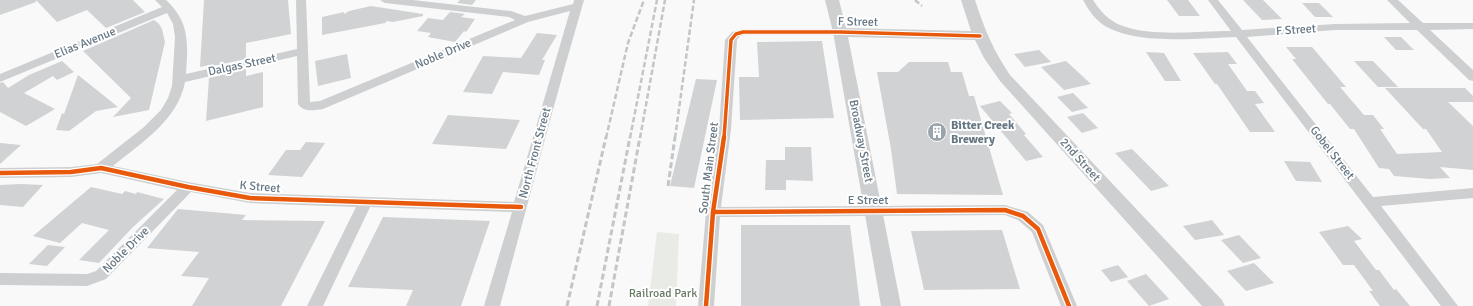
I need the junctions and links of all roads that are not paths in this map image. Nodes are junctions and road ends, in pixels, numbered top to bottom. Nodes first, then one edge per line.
1 (160, 0) edge
2 (301, 0) edge
3 (385, 0) edge
4 (832, 0) edge
5 (968, 0) edge
6 (1088, 0) edge
7 (1213, 0) edge
8 (1392, 0) edge
9 (578, 3) edge
10 (170, 8) junction
11 (524, 20) junction
12 (1420, 26) junction
13 (1473, 26) edge
14 (840, 32) junction
15 (736, 34) joint
16 (1239, 34) junction
17 (980, 36) junction
18 (303, 51) junction
19 (1473, 77) edge
20 (0, 78) edge
21 (180, 79) junction
22 (101, 168) junction
23 (0, 173) edge
24 (188, 187) junction
25 (1473, 193) edge
26 (365, 202) junction
27 (1370, 202) junction
28 (521, 207) junction
29 (874, 210) junction
30 (713, 212) junction
31 (0, 279) edge
32 (315, 306) edge
33 (492, 306) edge
34 (706, 306) edge
35 (891, 306) edge
36 (1069, 306) edge
37 (1214, 306) edge
38 (1450, 306) edge

1 - 10 street
2 - 18 street
3 - 11 street
4 - 14 street, Broadway Street
5 - 17 street, 2nd Street
6 - 16 street, F Street
7 - 16 street, Gobel Street
8 - 12 street
9 - 11 street, Noble Drive
9 - 28 street, North Front Street
10 - 20 street, Elias Avenue
10 - 21 street
11 - 18 street, Noble Drive
12 - 13 street, F Street
12 - 16 street, F Street
12 - 19 street
14 - 15 street, F Street
14 - 17 street, F Street
14 - 29 street, Broadway Street
15 - 30 street, South Main Street
16 - 27 street, Gobel Street
17 - 37 street, 2nd Street
18 - 21 street, Dalgas Street
21 - 22 street
22 - 23 street, K Street
22 - 24 street, K Street
24 - 26 street, K Street
24 - 31 street, Noble Drive
25 - 27 street
26 - 28 street, K Street
26 - 32 street
27 - 38 street, Gobel Street
28 - 33 street, North Front Street
29 - 30 street, E Street
29 - 35 street, Broadway Street
29 - 36 street, E Street
30 - 34 street, South Main Street

